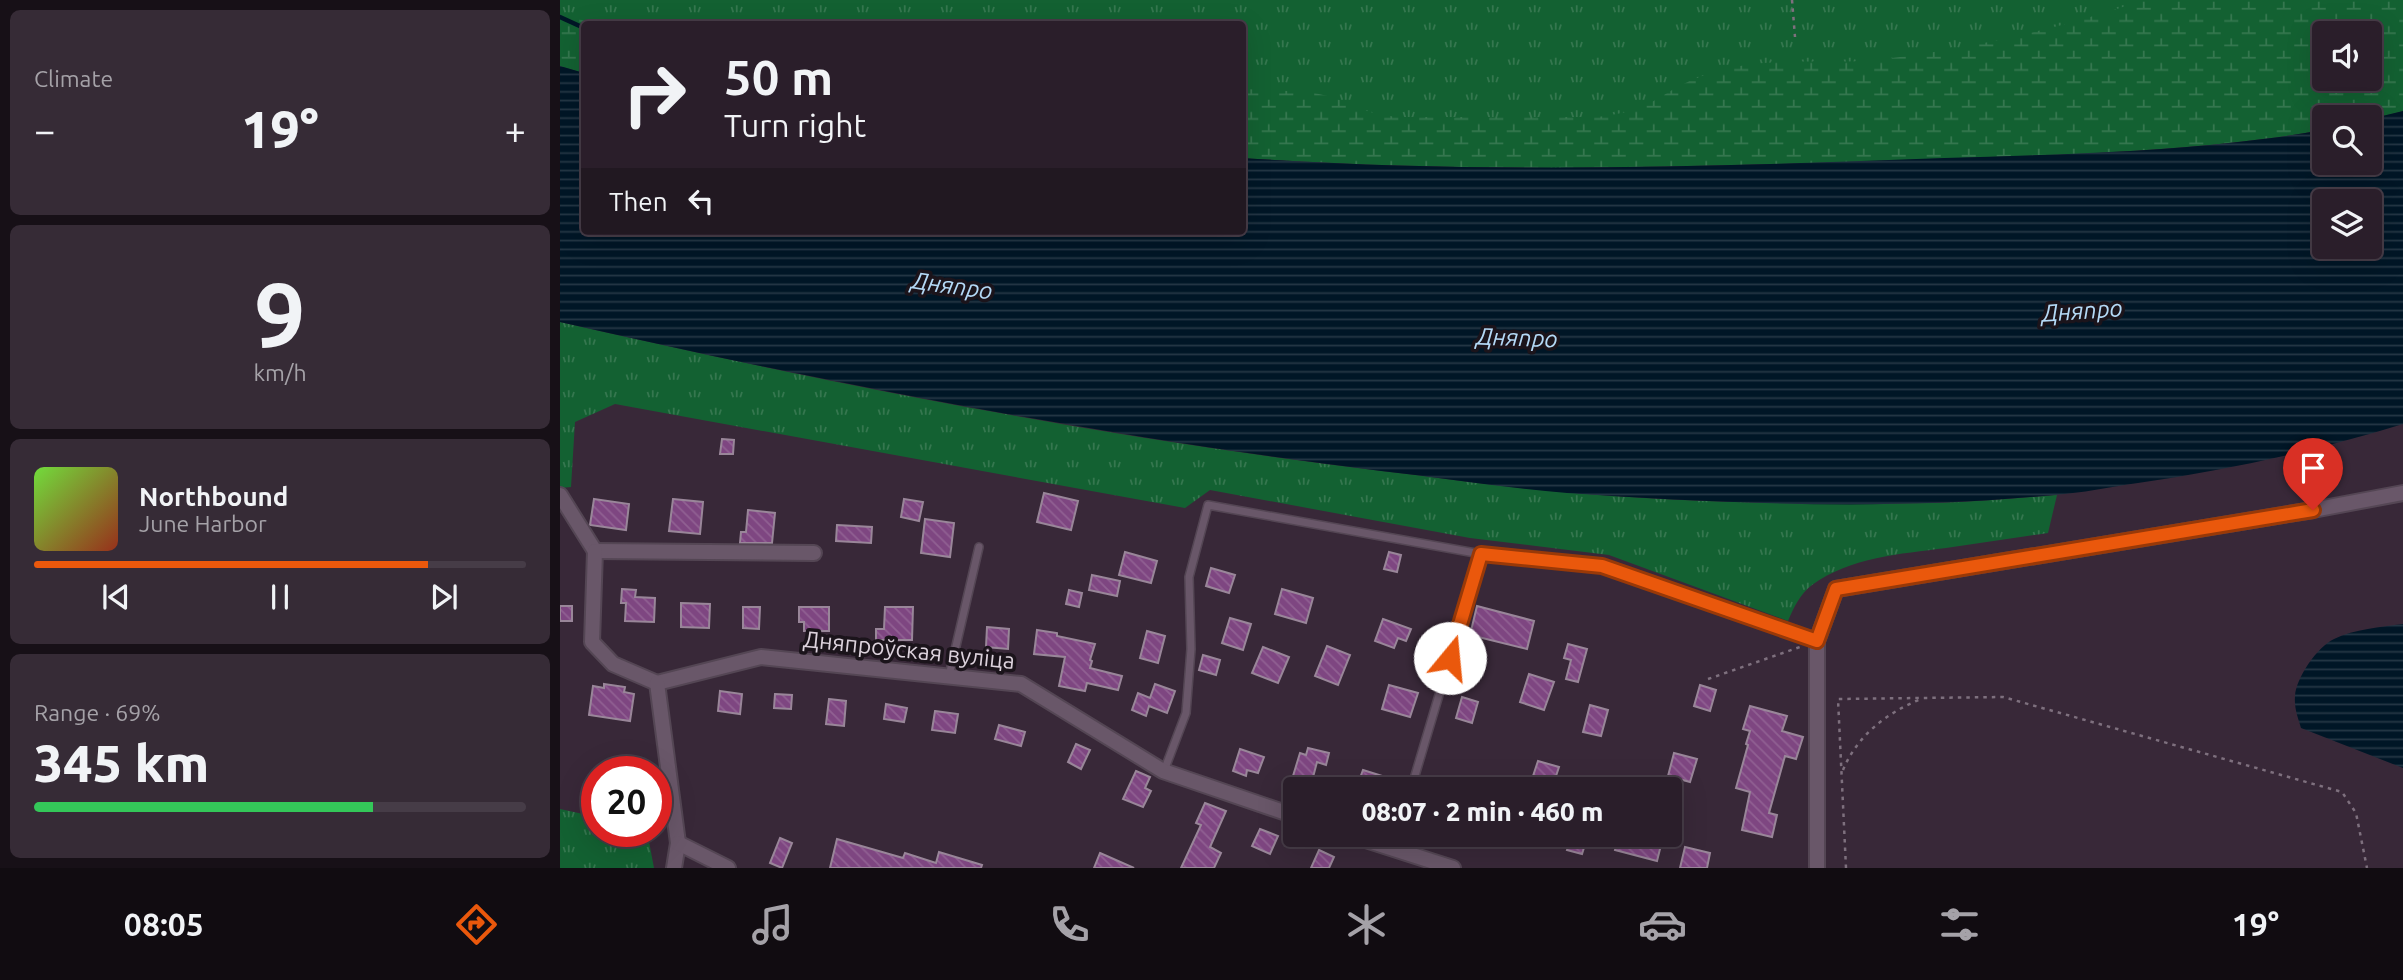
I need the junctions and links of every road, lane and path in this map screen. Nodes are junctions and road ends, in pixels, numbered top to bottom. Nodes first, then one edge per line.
1 (1792, 0) edge
2 (1795, 37) dead end
3 (2403, 493) edge
4 (560, 495) edge
5 (979, 547) dead end
6 (594, 551) junction
7 (814, 553) dead end
8 (1481, 554) junction
9 (1817, 641) junction
10 (949, 677) junction
11 (1708, 679) dead end
12 (657, 683) junction
13 (1925, 698) junction
14 (1163, 771) junction
15 (1842, 774) junction
16 (1415, 777) edge
17 (1283, 812) edge
18 (678, 843) junction
19 (1387, 847) edge
20 (1393, 849) joint
21 (674, 868) edge
22 (728, 868) edge
23 (1453, 868) edge
24 (1817, 868) edge
25 (1846, 868) edge
26 (2367, 868) edge

1 - 2 path
3 - 9 street
4 - 6 street
5 - 10 lane
6 - 7 street
6 - 12 street
8 - 9 lane
8 - 14 lane
8 - 16 lane
9 - 11 path
9 - 24 street
10 - 12 street, Дняпроўская вуліца
10 - 14 street, Дняпроўская вуліца
12 - 18 street
13 - 15 path
13 - 15 path
13 - 26 path
14 - 17 street, Дняпроўская вуліца
15 - 25 path
18 - 21 street
18 - 22 street
19 - 20 street
20 - 23 street

